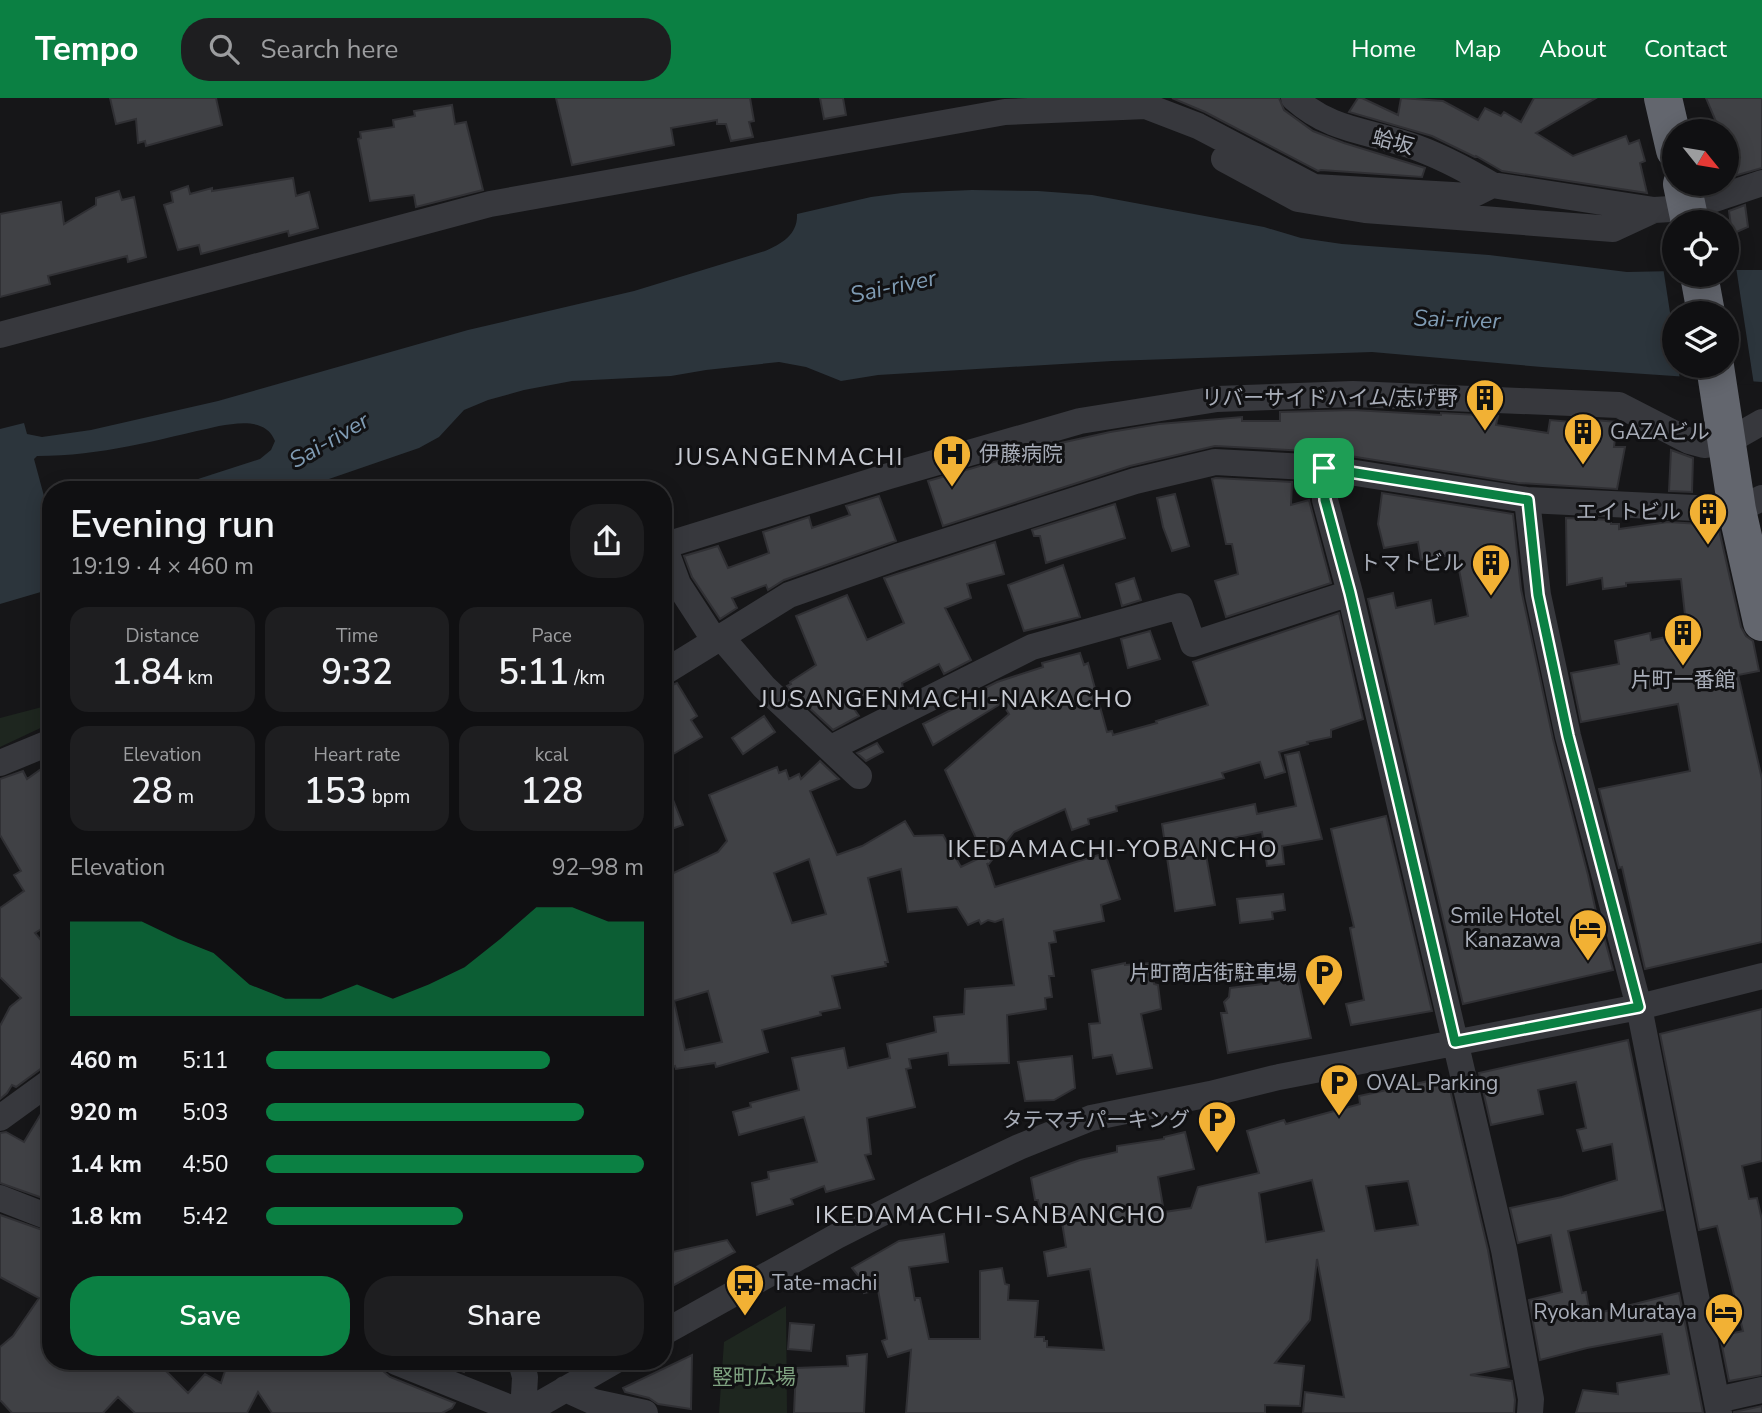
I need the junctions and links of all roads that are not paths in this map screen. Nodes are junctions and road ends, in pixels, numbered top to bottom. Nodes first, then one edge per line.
1 (1294, 98) edge
2 (1663, 98) edge
3 (1146, 106) junction
4 (1668, 119) edge
5 (1762, 183) edge
6 (1492, 185) junction
7 (1681, 209) edge
8 (0, 335) edge
9 (1717, 378) edge
10 (1762, 422) edge
11 (1726, 432) junction
12 (1324, 468) junction
13 (1528, 500) junction
14 (1749, 504) edge
15 (672, 544) edge
16 (672, 568) edge
17 (1350, 593) junction
18 (1762, 622) edge
19 (718, 639) junction
20 (672, 667) edge
21 (42, 746) edge
22 (831, 748) junction
23 (0, 763) edge
24 (859, 776) dead end
25 (1762, 976) edge
26 (1639, 1007) junction
27 (1455, 1042) junction
28 (42, 1088) edge
29 (0, 1118) edge
30 (0, 1198) edge
31 (42, 1214) edge
32 (672, 1328) edge
33 (416, 1370) edge
34 (523, 1370) edge
35 (599, 1370) edge
36 (565, 1389) junction
37 (1762, 1390) edge
38 (1718, 1406) edge
39 (523, 1413) edge
40 (645, 1413) edge
41 (1530, 1413) edge

1 - 6 street, 蛤坂
2 - 4 highway
3 - 6 street
3 - 7 street
3 - 8 street
5 - 7 street
6 - 7 street
9 - 11 highway
10 - 11 street
11 - 14 highway
11 - 15 street
12 - 13 street
12 - 17 street
12 - 19 street
13 - 14 street
13 - 26 street
14 - 18 highway
16 - 19 street
17 - 22 street
17 - 27 street
19 - 20 street
19 - 22 street
21 - 23 street
22 - 24 street
25 - 26 street
26 - 27 street
26 - 38 street
27 - 32 street
27 - 41 street
28 - 29 street
30 - 31 street
33 - 39 street
34 - 39 street
35 - 36 street
36 - 39 street
36 - 40 street
37 - 38 street

